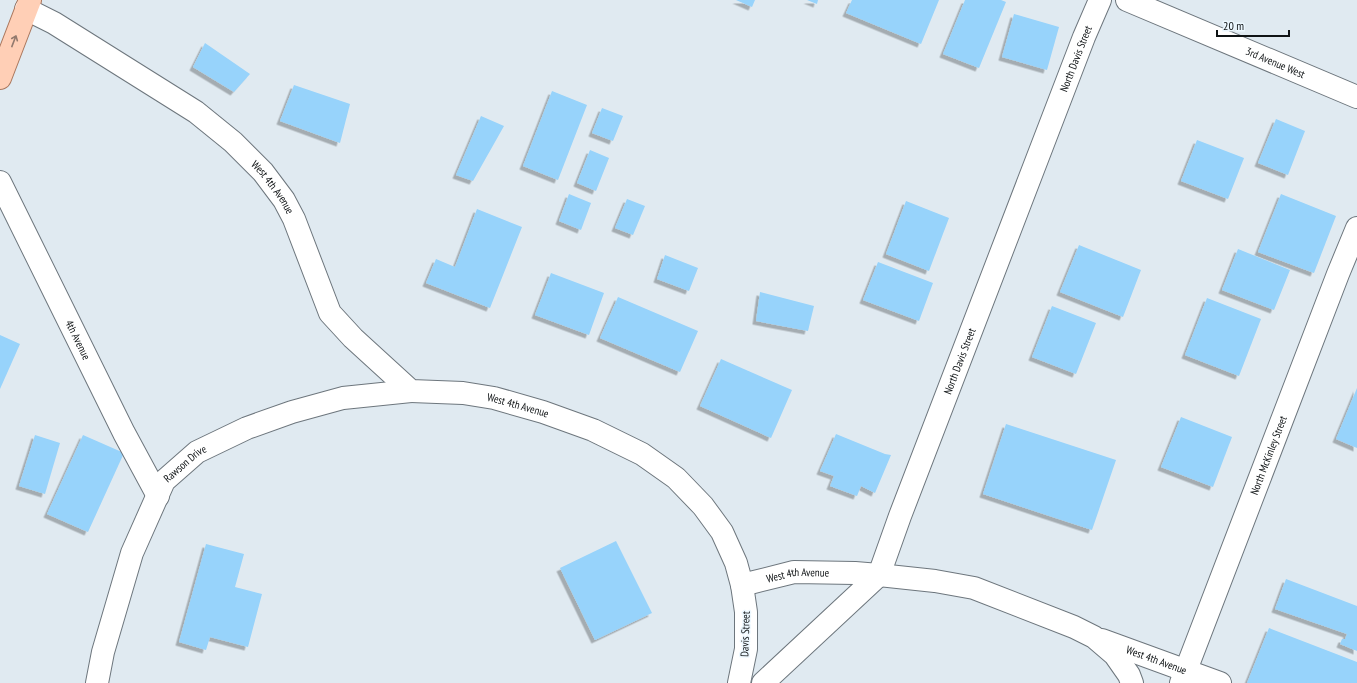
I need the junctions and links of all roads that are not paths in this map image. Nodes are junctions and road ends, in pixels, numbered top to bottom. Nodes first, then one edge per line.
1 (1100, 0) edge
2 (1127, 0) edge
3 (28, 5) edge
4 (0, 78) edge
5 (1357, 97) edge
6 (0, 182) edge
7 (1357, 228) edge
8 (411, 391) junction
9 (158, 496) junction
10 (879, 575) junction
11 (742, 585) junction
12 (1094, 637) junction
13 (1183, 676) edge
14 (97, 683) edge
15 (739, 683) edge
16 (762, 683) edge
17 (1132, 683) edge
18 (1220, 683) edge

1 - 10 street, North Davis Street
2 - 5 street, 3rd Avenue West
4 -> 3 main road
3 - 8 street, West 4th Avenue
6 - 9 street, 4th Avenue
7 - 13 street, North McKinley Street
8 - 9 street, Rawson Drive
8 - 11 street, West 4th Avenue
9 - 14 street, Rawson Drive
10 - 11 street, West 4th Avenue
10 - 12 street, West 4th Avenue
10 - 16 street, North Davis Street
11 - 15 street, Davis Street
12 - 13 street, West 4th Avenue
12 - 17 street, West 4th Avenue
13 - 18 street, West 4th Avenue

